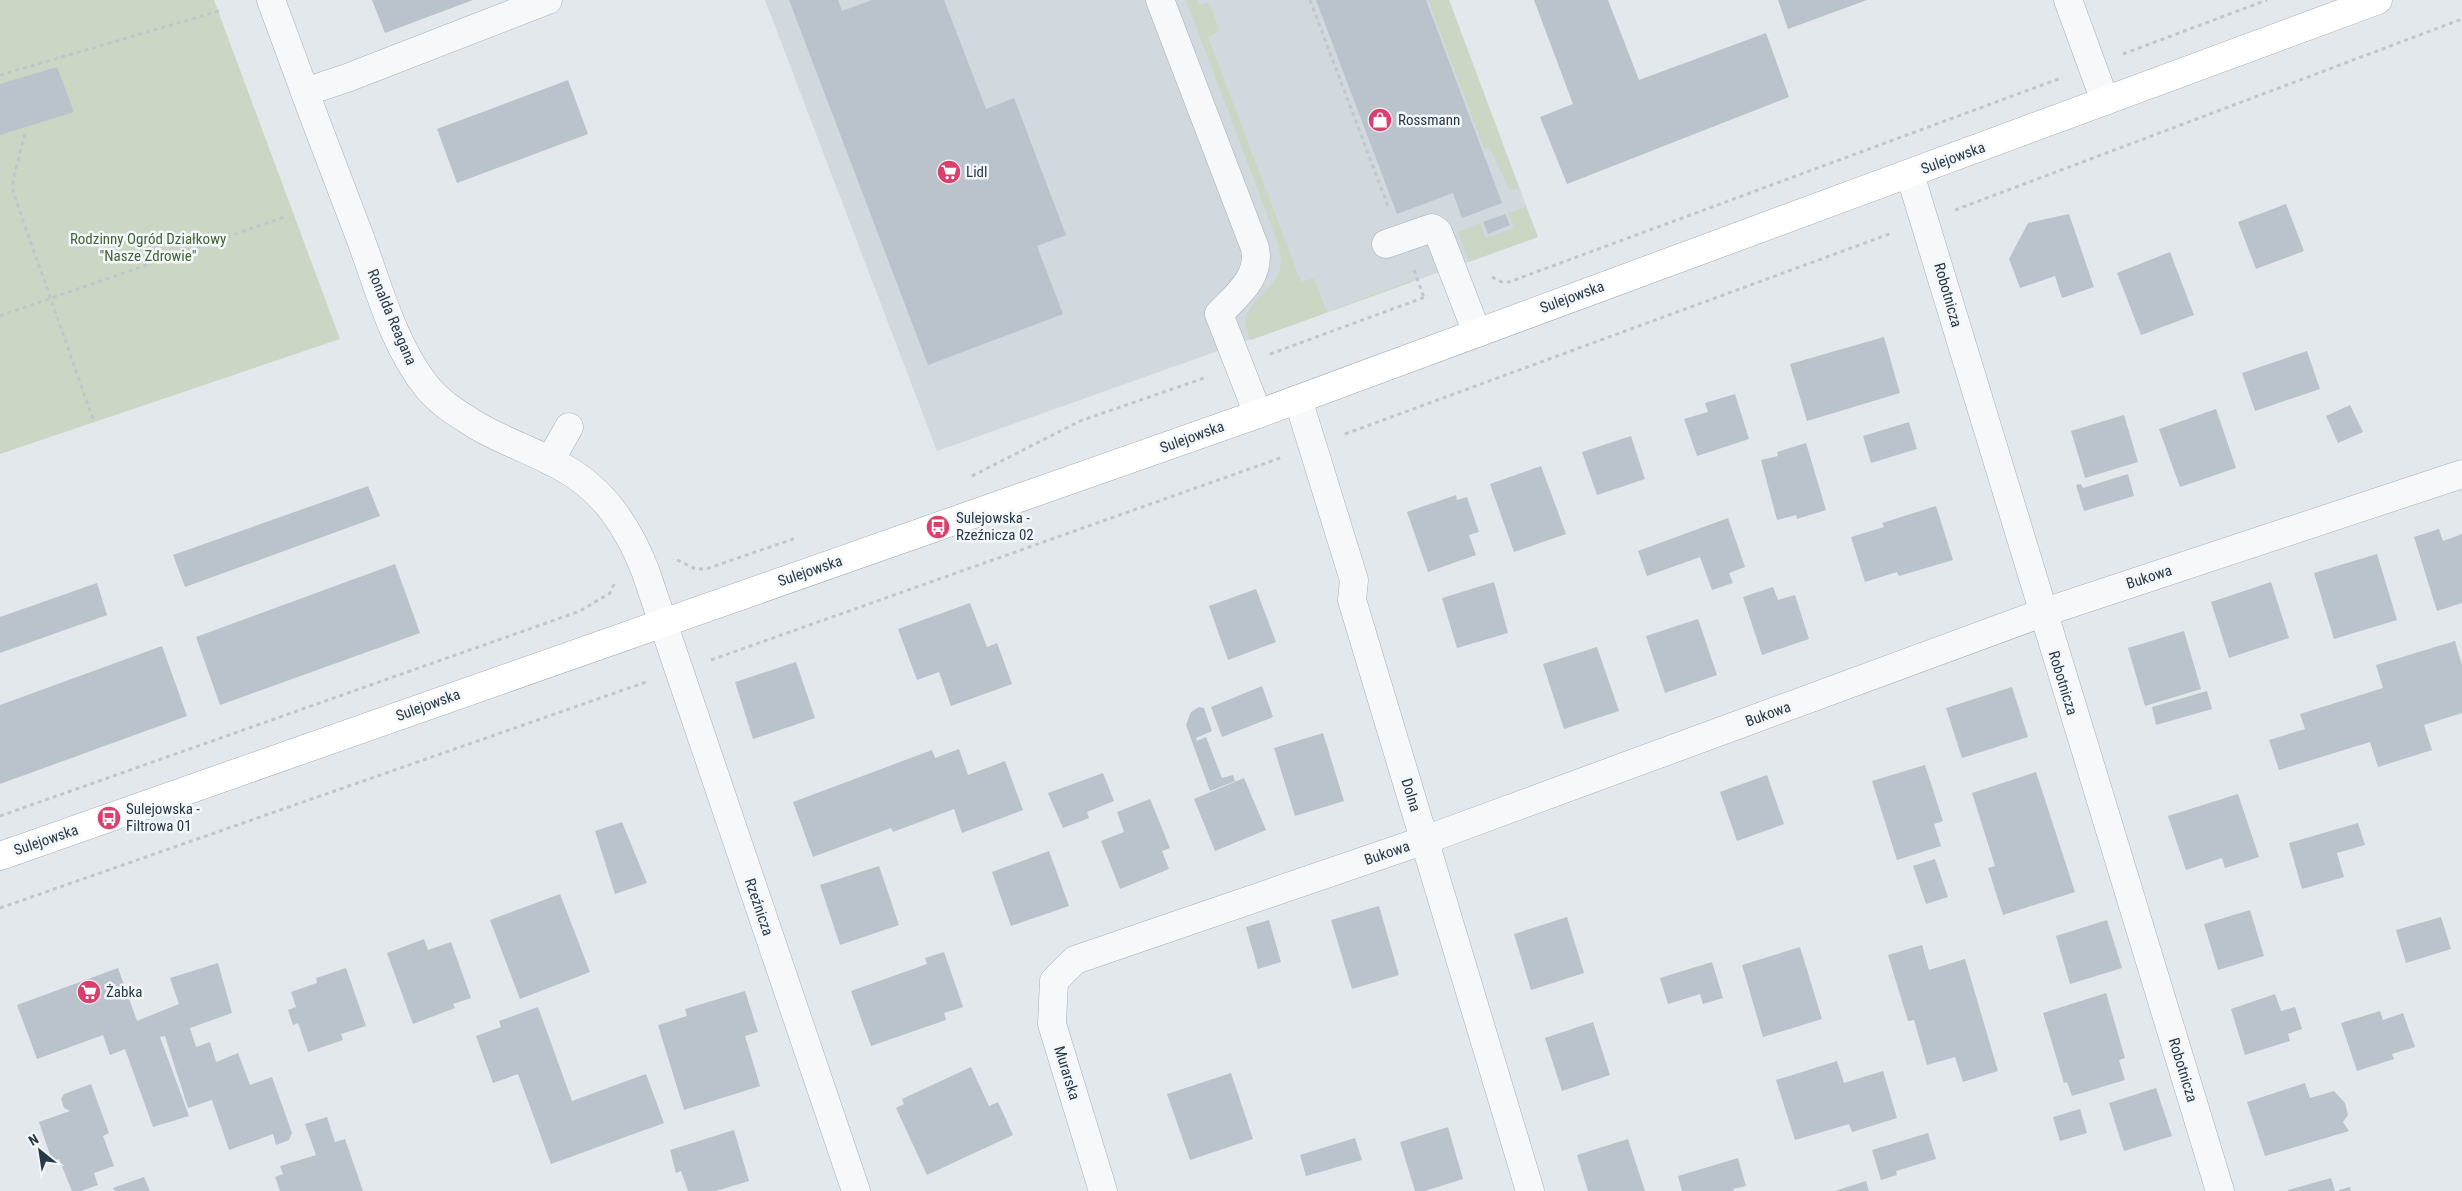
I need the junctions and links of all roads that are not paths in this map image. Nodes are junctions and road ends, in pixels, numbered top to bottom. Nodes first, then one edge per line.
1 (270, 0) edge
2 (548, 0) edge
3 (1160, 0) edge
4 (2068, 0) edge
5 (2378, 0) edge
6 (305, 92) junction
7 (2106, 101) junction
8 (1910, 174) junction
9 (1394, 242) road end
10 (1477, 332) junction
11 (1298, 398) junction
12 (1258, 414) junction
13 (569, 427) dead end
14 (550, 461) junction
15 (2462, 474) edge
16 (2042, 613) junction
17 (663, 623) junction
18 (1425, 840) junction
19 (0, 856) edge
20 (1075, 960) joint
21 (856, 1191) edge
22 (1103, 1191) edge
23 (1530, 1191) edge
24 (2220, 1191) edge

1 - 6 street, Ronalda Reagana
2 - 6 street
3 - 12 street
4 - 7 street
5 - 7 main road, Sulejowska
6 - 14 street, Ronalda Reagana
7 - 8 main road, Sulejowska
8 - 10 main road, Sulejowska
8 - 16 street, Robotnicza
9 - 10 street
10 - 11 main road, Sulejowska
11 - 12 main road, Sulejowska
11 - 18 street, Dolna
12 - 17 main road, Sulejowska
13 - 14 street
14 - 17 street, Ronalda Reagana
15 - 16 street, Bukowa
16 - 18 street, Bukowa
16 - 24 street, Robotnicza
17 - 19 main road, Sulejowska
17 - 21 street, Rzeźnicza
18 - 20 street, Bukowa
18 - 23 street, Dolna
20 - 22 street, Murarska

